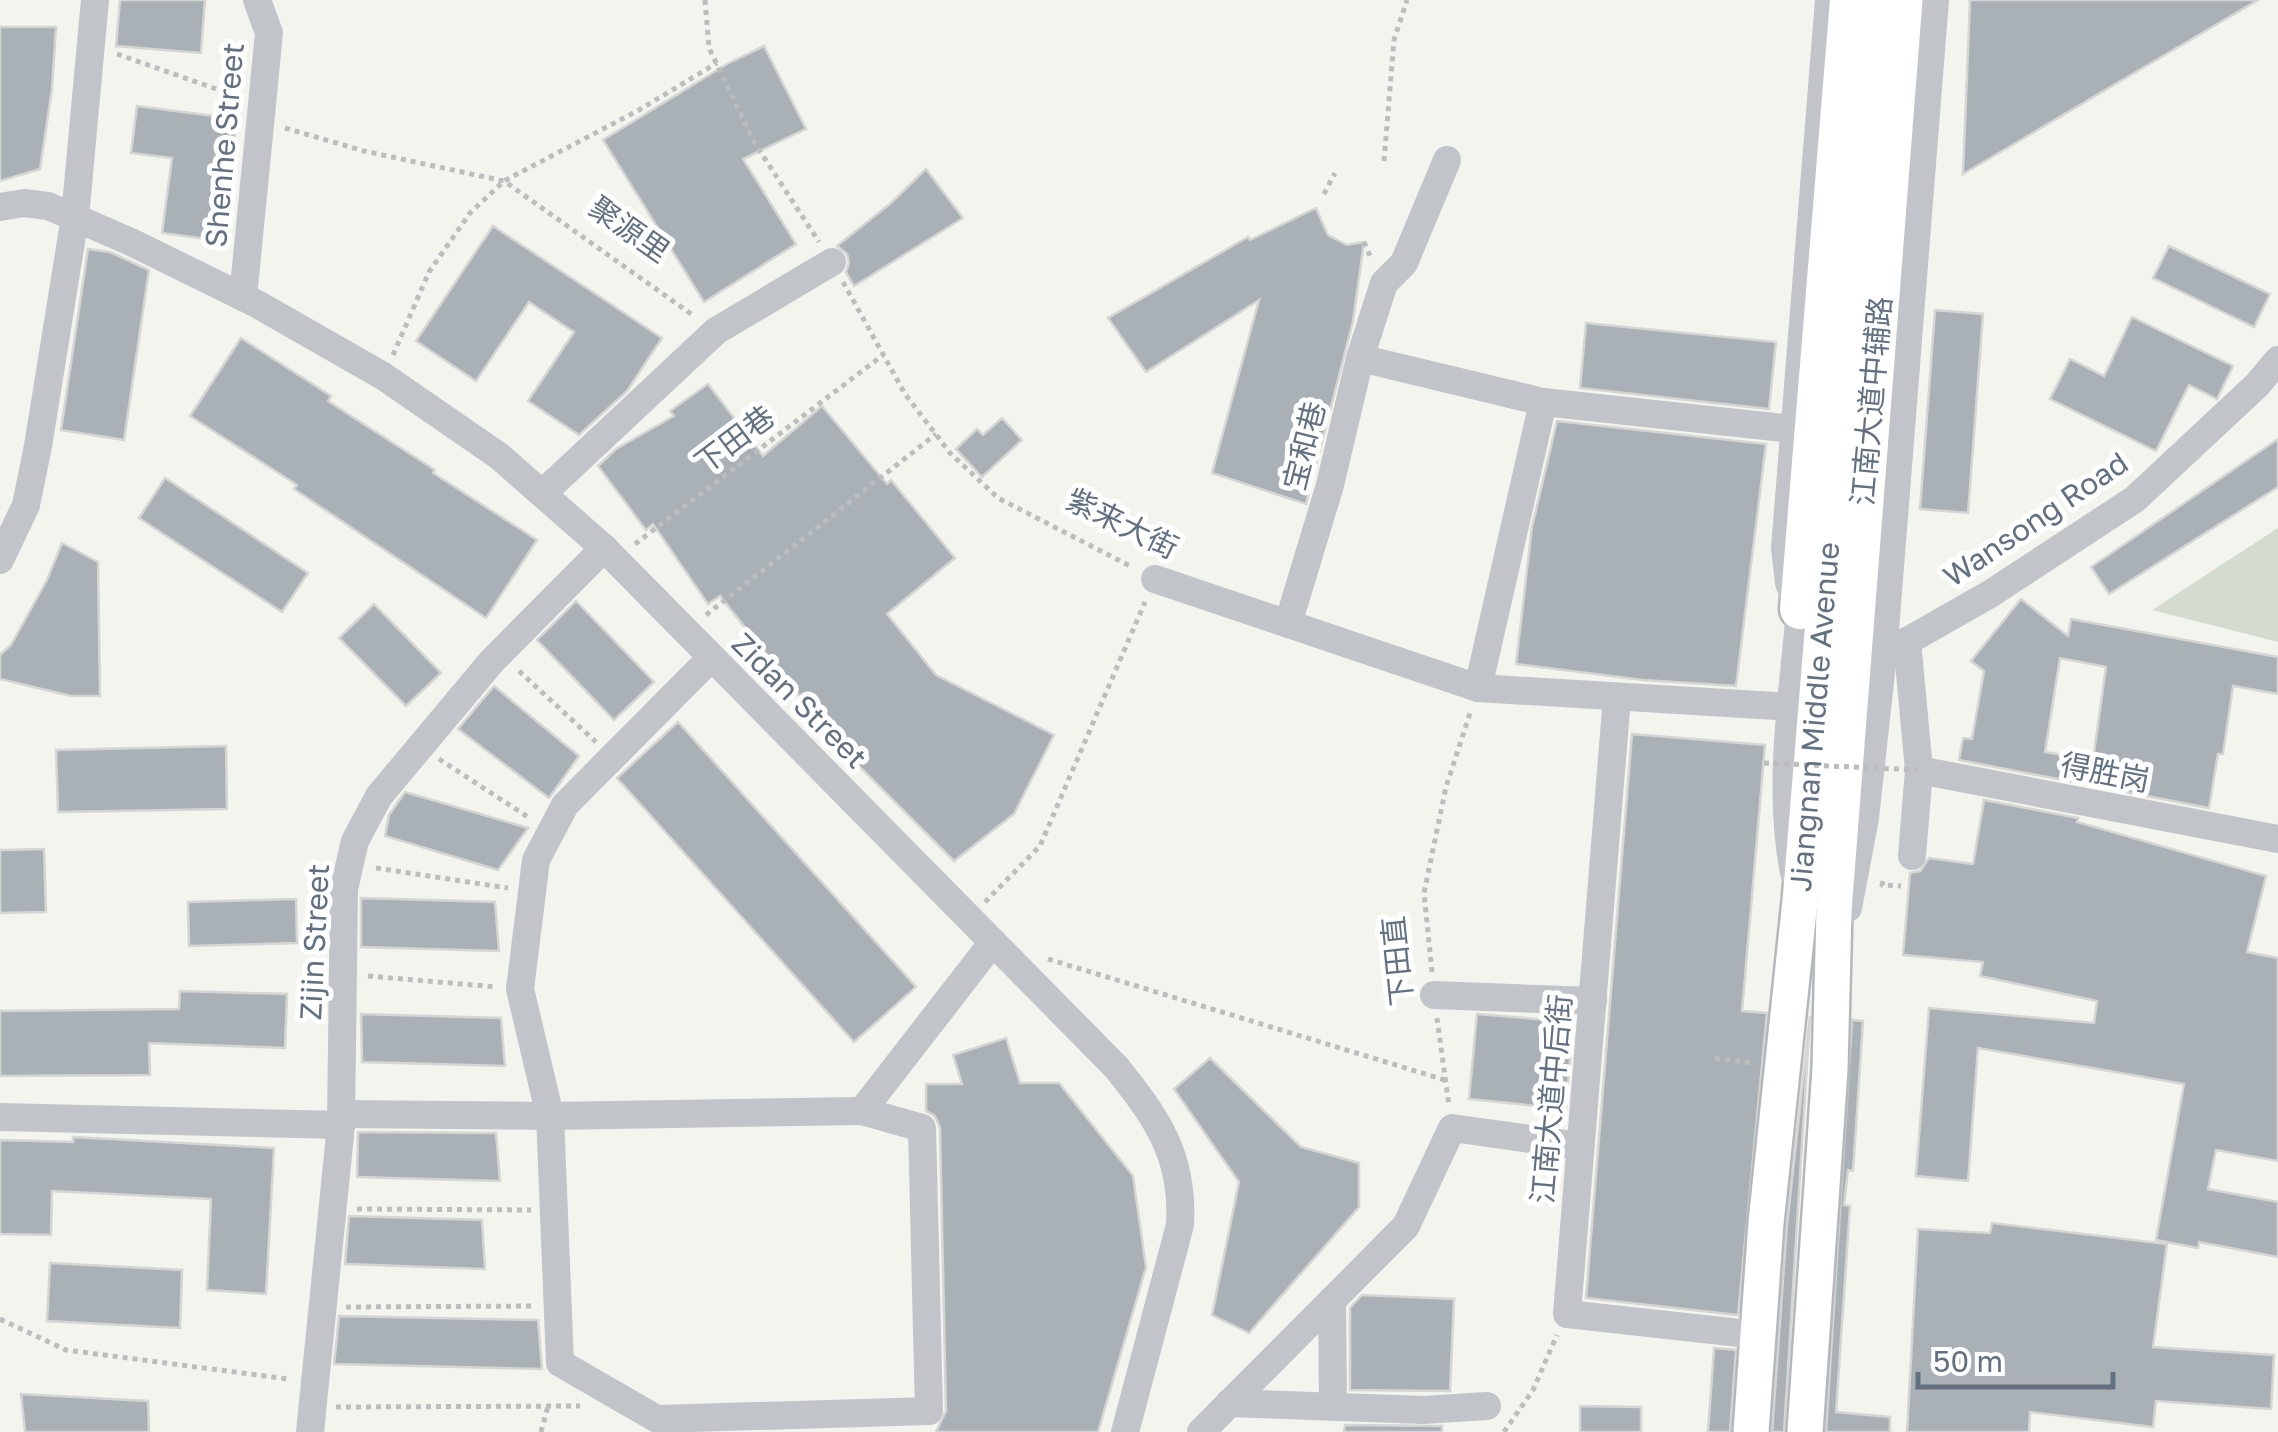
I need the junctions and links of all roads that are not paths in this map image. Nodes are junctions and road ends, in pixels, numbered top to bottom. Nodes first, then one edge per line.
1 (94, 0) edge
2 (257, 0) edge
3 (1829, 0) edge
4 (1850, 0) edge
5 (1874, 0) edge
6 (1935, 0) edge
7 (1914, 20) edge
8 (1446, 160) dead end
9 (0, 207) edge
10 (75, 217) junction
11 (832, 262) road end
12 (243, 297) junction
13 (1360, 358) junction
14 (2278, 360) edge
15 (1543, 402) junction
16 (1793, 429) junction
17 (543, 493) junction
18 (609, 554) junction
19 (0, 560) edge
20 (1155, 579) road end
21 (1812, 610) junction
22 (1288, 624) junction
23 (1881, 649) junction
24 (712, 658) junction
25 (1478, 688) junction
26 (1617, 697) junction
27 (1792, 707) junction
28 (1919, 770) junction
29 (2278, 840) edge
30 (1912, 856) dead end
31 (1800, 901) junction
32 (993, 942) junction
33 (1434, 995) road end
34 (1593, 1001) junction
35 (862, 1111) junction
36 (550, 1116) junction
37 (0, 1117) edge
38 (341, 1120) junction
39 (1580, 1146) junction
40 (1332, 1300) junction
41 (1758, 1334) junction
42 (1229, 1404) junction
43 (1487, 1406) dead end
44 (312, 1407) edge
45 (1332, 1407) junction
46 (736, 1424) edge
47 (1125, 1432) edge
48 (1200, 1432) edge
49 (1751, 1432) edge
50 (1805, 1432) edge

1 - 10 street
2 - 12 street, Shenhe Street
3 - 16 street
4 - 21 highway
5 - 21 main road, Jiangnan Middle Avenue
6 - 7 street
7 - 23 main road, Jiangnan Middle Avenue
8 - 13 street, 宝和巷
9 - 10 street, Zidan Street
10 - 12 street, Zidan Street
10 - 19 street
11 - 17 street
12 - 17 street, Zidan Street
13 - 15 street
13 - 22 street, 宝和巷
14 - 23 street, Wansong Road
15 - 16 street
15 - 25 street
16 - 21 street
17 - 18 street, Zidan Street
18 - 24 street, Zidan Street
18 - 38 street, Zijin Street
20 - 22 street, 紫来大街
21 - 27 street
21 - 31 main road, Jiangnan Middle Avenue
22 - 25 street, 紫来大街
23 - 28 street
23 - 50 main road, Jiangnan Middle Avenue
24 - 32 street, Zidan Street
24 - 36 street
25 - 26 street, 紫来大街
26 - 27 street, 紫来大街
26 - 34 street, 江南大道中后街
27 - 31 street
28 - 29 street, 得胜岗
28 - 30 street
31 - 41 main road, Jiangnan Middle Avenue
32 - 35 street
32 - 47 street, Zidan Street
33 - 34 street
34 - 39 street, 江南大道中后街
35 - 36 street
35 - 46 street
36 - 38 street
36 - 46 street
37 - 38 street
38 - 44 street, Zijin Street
39 - 40 street
39 - 41 street, 江南大道中后街
40 - 42 street
40 - 45 street
41 - 49 main road, Jiangnan Middle Avenue
42 - 45 street
42 - 48 street
43 - 45 street

